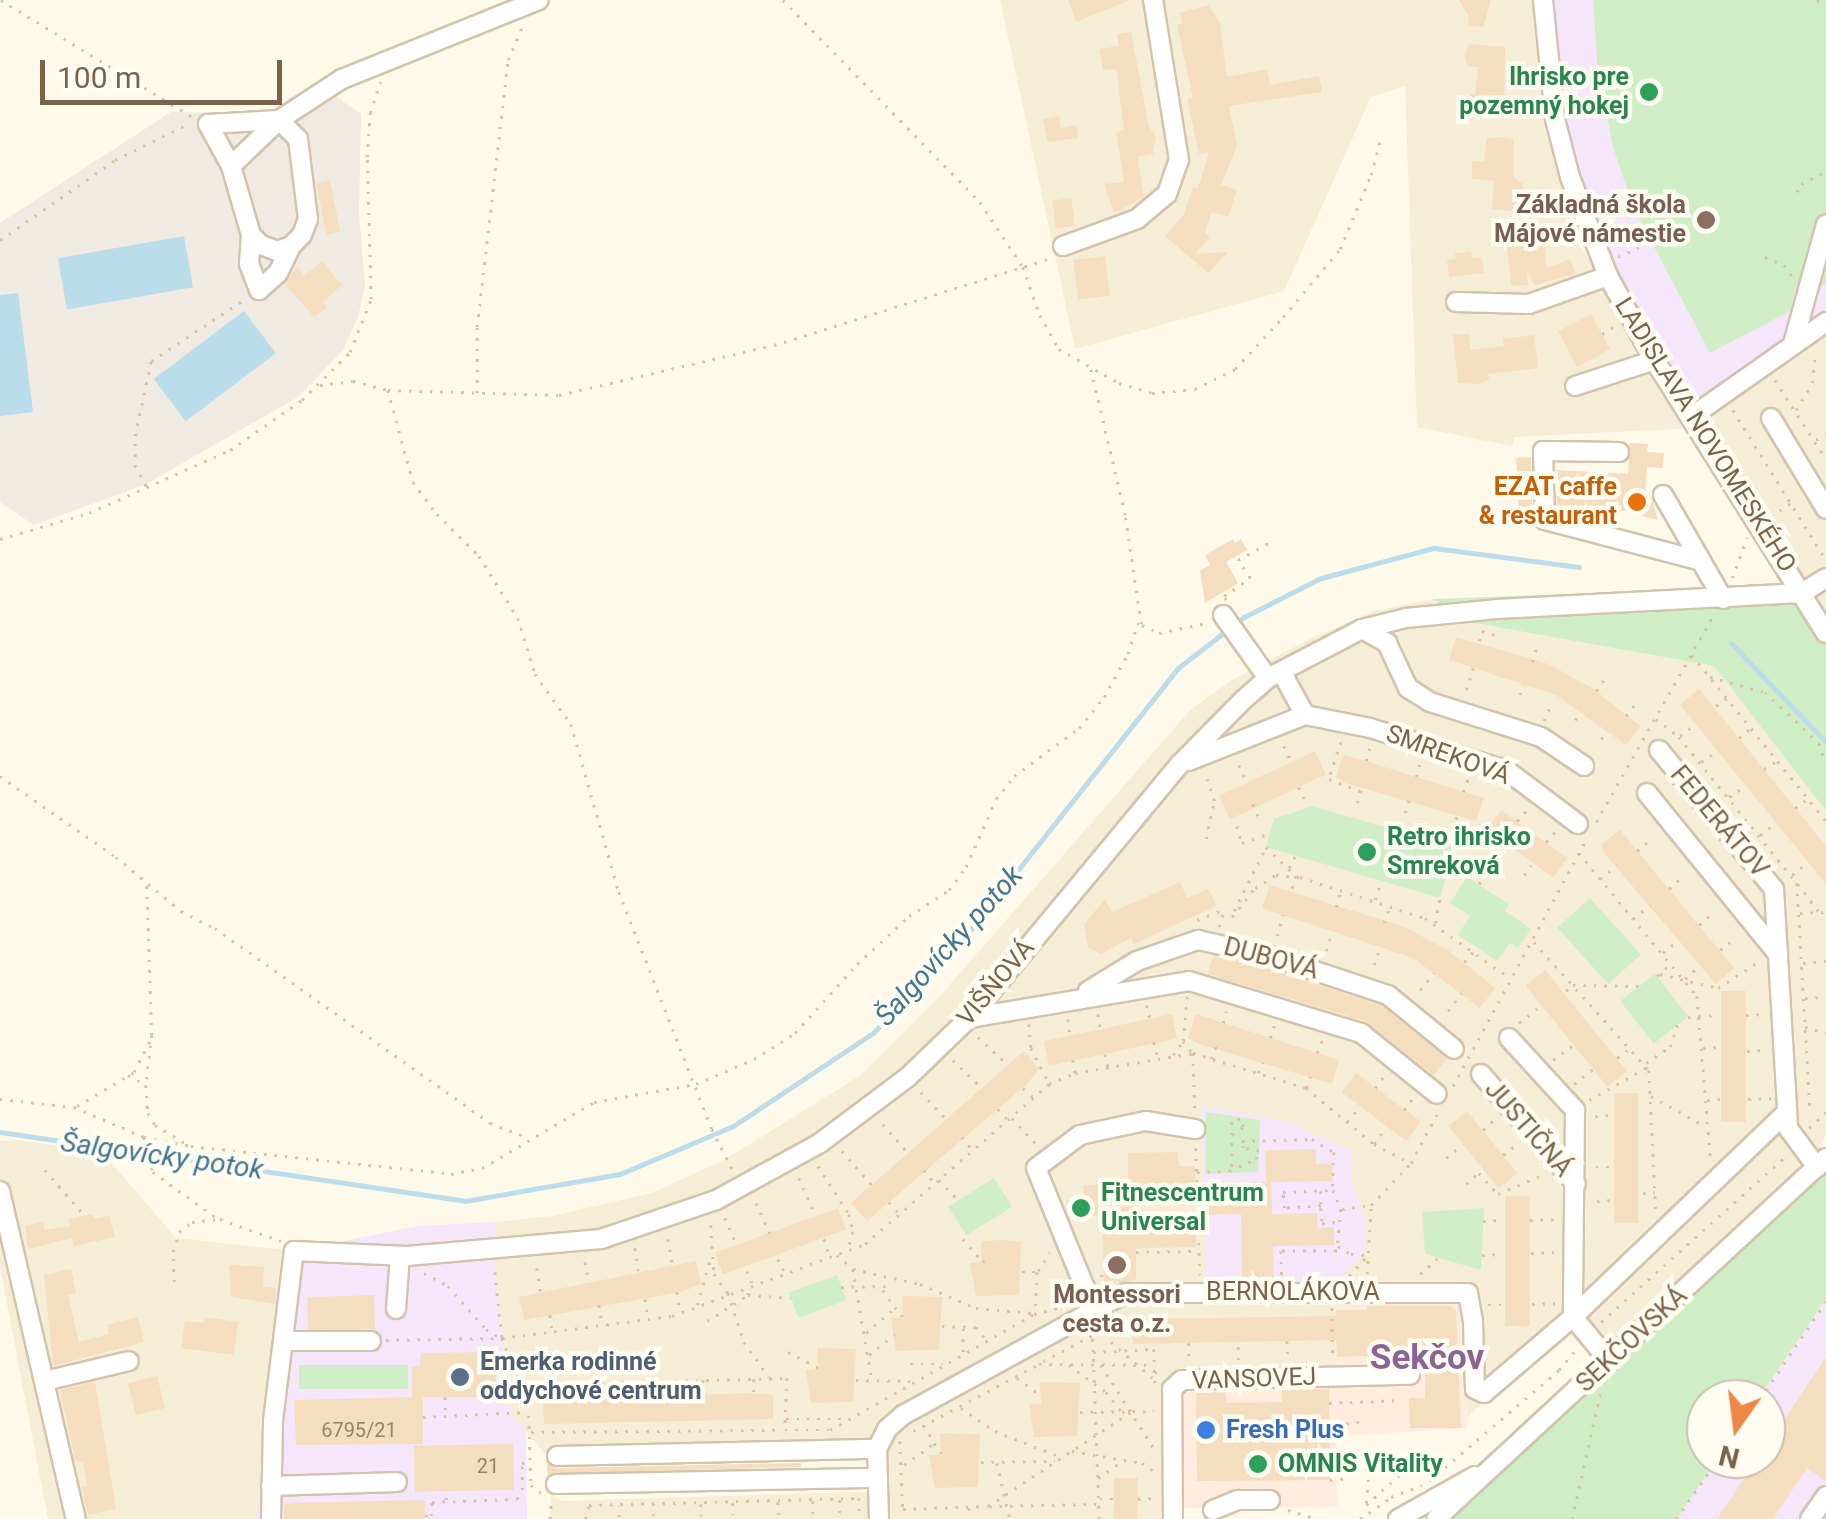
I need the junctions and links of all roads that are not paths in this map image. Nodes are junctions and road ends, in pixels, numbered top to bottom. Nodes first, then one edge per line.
1 (1154, 0) edge
2 (1543, 0) edge
3 (536, 1) edge
4 (279, 120) junction
5 (231, 166) junction
6 (1826, 224) edge
7 (251, 235) junction
8 (291, 246) junction
9 (1064, 246) road end
10 (1608, 276) junction
11 (1456, 302) dead end
12 (1826, 322) edge
13 (1793, 344) junction
14 (1655, 360) junction
15 (1575, 386) dead end
16 (1691, 417) junction
17 (1771, 418) dead end
18 (1619, 452) dead end
19 (1663, 494) dead end
20 (1826, 509) edge
21 (1702, 561) junction
22 (1826, 578) edge
23 (1802, 593) junction
24 (1723, 599) junction
25 (1221, 615) road end
26 (1406, 618) junction
27 (1362, 629) junction
28 (1826, 633) edge
29 (1387, 644) junction
30 (1275, 676) junction
31 (1305, 715) junction
32 (1659, 750) dead end
33 (1179, 765) junction
34 (1584, 766) dead end
35 (1648, 793) dead end
36 (1578, 824) dead end
37 (1778, 955) junction
38 (1073, 1004) junction
39 (969, 1018) junction
40 (1514, 1031) road end
41 (1454, 1049) dead end
42 (1480, 1074) dead end
43 (1445, 1095) road end
44 (1788, 1112) junction
45 (1195, 1128) road end
46 (1821, 1163) edge
47 (1576, 1184) junction
48 (0, 1191) edge
49 (400, 1256) junction
50 (396, 1310) dead end
51 (1568, 1310) junction
52 (1102, 1315) junction
53 (283, 1341) junction
54 (371, 1341) road end
55 (129, 1361) dead end
56 (1610, 1362) junction
57 (1410, 1375) dead end
58 (44, 1380) junction
59 (878, 1449) junction
60 (556, 1456) dead end
61 (1493, 1468) junction
62 (878, 1478) junction
63 (397, 1482) dead end
64 (556, 1484) dead end
65 (271, 1486) junction
66 (1826, 1496) edge
67 (1270, 1500) dead end
68 (1213, 1510) dead end
69 (1165, 1514) edge
70 (76, 1519) edge
71 (271, 1519) edge
72 (880, 1519) edge
73 (1398, 1519) edge
74 (1436, 1519) edge
75 (1810, 1519) edge

1 - 9 street
2 - 10 street, LADISLAVA NOVOMESKÉHO
3 - 4 street
4 - 5 street
4 - 5 street
4 - 8 street
5 - 7 street
6 - 13 street
7 - 8 street
7 - 8 street
10 - 11 street
10 - 14 street, LADISLAVA NOVOMESKÉHO
12 - 13 street
13 - 16 street
14 - 15 street
14 - 16 street, LADISLAVA NOVOMESKÉHO
16 - 23 street, LADISLAVA NOVOMESKÉHO
17 - 20 street
18 - 21 street
19 - 21 street
21 - 24 street
22 - 23 street
23 - 24 street, VIŠŇOVÁ
23 - 28 street, LADISLAVA NOVOMESKÉHO
24 - 26 street, VIŠŇOVÁ
25 - 30 street
26 - 27 street, VIŠŇOVÁ
26 - 29 street
27 - 29 street
27 - 30 street, VIŠŇOVÁ
29 - 34 street, SMREKOVÁ
30 - 31 street
30 - 33 street, VIŠŇOVÁ
31 - 33 street
31 - 36 street, SMREKOVÁ
32 - 37 street, FEDERÁTOV
33 - 39 street, VIŠŇOVÁ
35 - 37 street, FEDERÁTOV
37 - 44 street, FEDERÁTOV
38 - 39 street, DUBOVÁ
38 - 41 street, DUBOVÁ
38 - 43 street, DUBOVÁ
39 - 49 street, VIŠŇOVÁ
40 - 47 street, JUSTIČNÁ
42 - 47 street, JUSTIČNÁ
44 - 46 street, FEDERÁTOV
44 - 51 street
45 - 52 street
46 - 56 street, SEKČOVSKÁ
47 - 51 street, JUSTIČNÁ
48 - 58 street
49 - 50 street
49 - 53 street, VIŠŇOVÁ
51 - 52 street, BERNOLÁKOVA
51 - 56 street
52 - 59 street, BERNOLÁKOVA
53 - 54 street
53 - 65 street
55 - 58 street
56 - 61 street, SEKČOVSKÁ
57 - 69 street, VANSOVEJ
58 - 70 street
59 - 60 street
59 - 62 street
61 - 73 street
61 - 74 street, SEKČOVSKÁ
62 - 64 street
62 - 72 street
63 - 65 street
65 - 71 street
66 - 75 street
67 - 68 street

